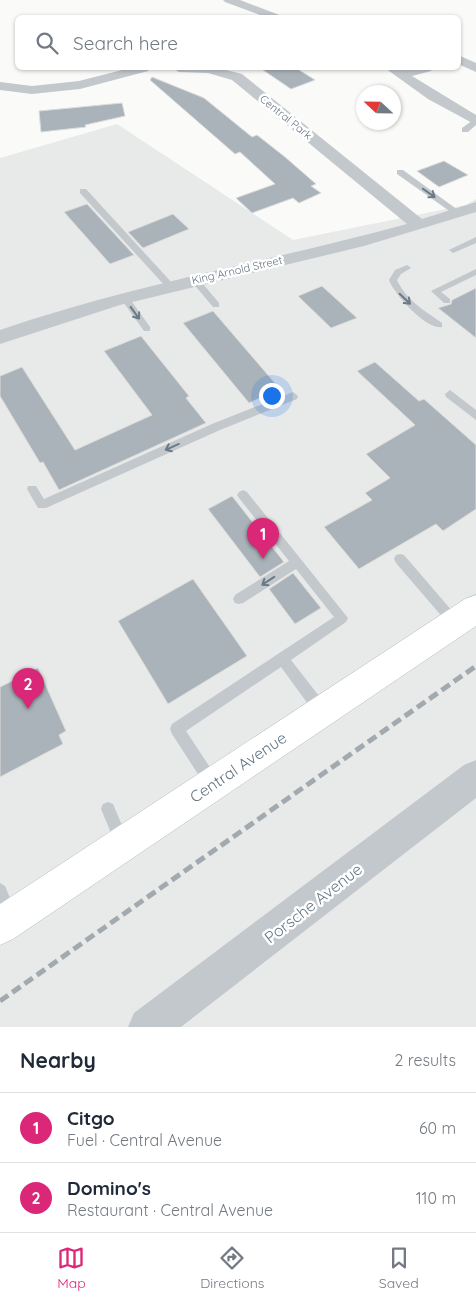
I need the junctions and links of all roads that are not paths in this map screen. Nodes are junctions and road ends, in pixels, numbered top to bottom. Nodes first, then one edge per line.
1 (229, 0) edge
2 (272, 15) edge
3 (461, 60) edge
4 (476, 68) edge
5 (136, 70) edge
6 (214, 70) edge
7 (397, 71) edge
8 (0, 86) edge
9 (472, 124) edge
10 (400, 172) dead end
11 (83, 191) dead end
12 (476, 207) edge
13 (458, 213) junction
14 (419, 225) junction
15 (476, 240) edge
16 (453, 250) dead end
17 (407, 268) dead end
18 (476, 272) edge
19 (195, 280) junction
20 (170, 286) junction
21 (124, 298) junction
22 (447, 301) dead end
23 (216, 305) dead end
24 (439, 325) dead end
25 (147, 329) dead end
26 (0, 337) edge
27 (450, 394) dead end
28 (293, 396) dead end
29 (476, 416) edge
30 (216, 427) joint
31 (32, 489) dead end
32 (243, 495) dead end
33 (400, 559) dead end
34 (296, 562) junction
35 (240, 599) dead end
36 (465, 616) edge
37 (282, 658) junction
38 (322, 712) junction
39 (476, 777) edge
40 (213, 784) junction
41 (108, 809) dead end
42 (123, 844) junction
43 (3, 912) edge
44 (163, 1022) edge

1 - 2 street
3 - 4 street
5 - 8 street
6 - 14 street, Central Park
7 - 9 street
10 -> 13 lane
11 - 20 lane
12 - 13 street, King Arnold Street
13 - 14 street, King Arnold Street
14 - 19 street, King Arnold Street
15 - 16 lane
17 -> 24 lane
18 - 22 lane
19 - 20 street, King Arnold Street
19 - 23 lane
20 - 21 street, King Arnold Street
21 -> 25 lane
21 - 26 street, King Arnold Street
27 - 29 lane
28 - 30 lane
30 -> 31 lane
32 - 34 lane
33 - 36 lane
34 -> 35 lane
34 - 37 lane
36 - 38 main road, Central Avenue
37 - 38 lane
37 - 40 lane
38 - 40 main road, Central Avenue
39 - 44 street, Porsche Avenue
40 - 42 main road, Central Avenue
41 - 42 lane
42 - 43 main road, Central Avenue

